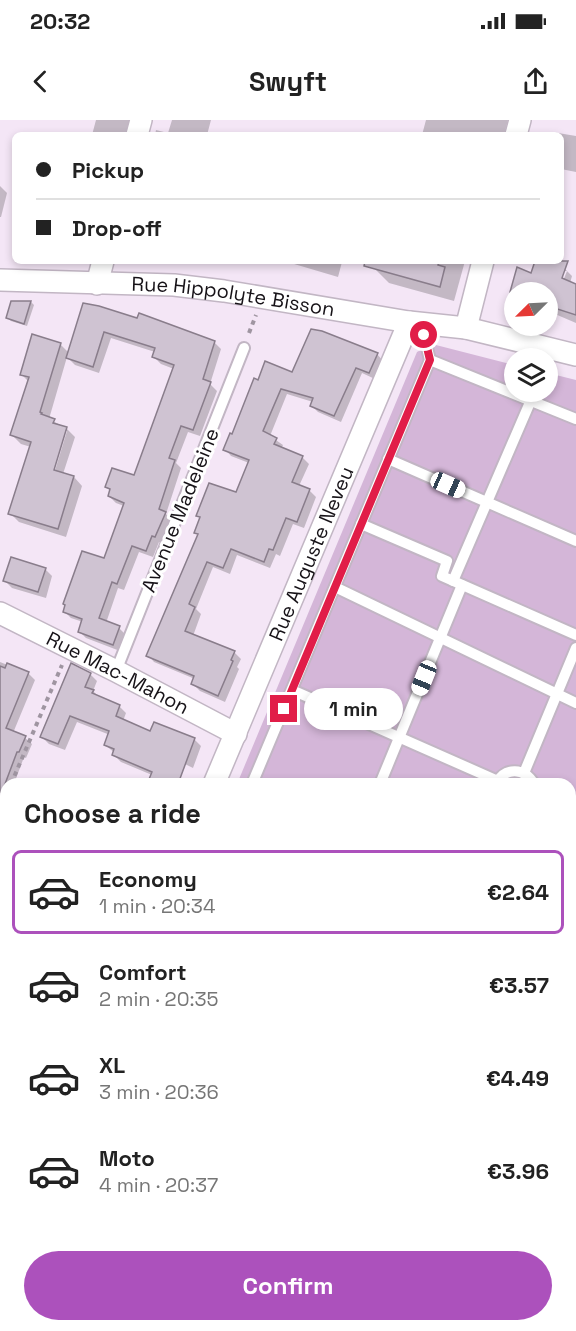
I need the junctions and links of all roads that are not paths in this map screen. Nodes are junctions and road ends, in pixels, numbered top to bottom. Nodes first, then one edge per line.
1 (102, 264) edge
2 (482, 264) edge
3 (0, 280) edge
4 (97, 284) junction
5 (415, 322) junction
6 (466, 328) junction
7 (244, 348) road end
8 (576, 355) edge
9 (430, 360) junction
10 (504, 389) edge
11 (530, 402) edge
12 (536, 402) edge
13 (576, 419) edge
14 (388, 459) junction
15 (487, 503) junction
16 (361, 524) junction
17 (576, 541) edge
18 (458, 583) junction
19 (335, 587) junction
20 (0, 614) edge
21 (576, 634) edge
22 (440, 638) junction
23 (576, 648) edge
24 (116, 671) junction
25 (292, 690) junction
26 (557, 694) junction
27 (576, 703) edge
28 (236, 734) junction
29 (399, 738) junction
30 (524, 772) junction
31 (217, 778) edge
32 (255, 778) edge
33 (382, 778) edge
34 (486, 778) edge
35 (502, 778) edge
36 (529, 778) edge

1 - 4 street
2 - 6 street
3 - 4 street, Rue Hippolyte Bisson
4 - 5 street, Rue Hippolyte Bisson
5 - 6 street, Rue Hippolyte Bisson
5 - 9 lane
5 - 28 street, Rue Auguste Neveu
6 - 8 street, Rue Hippolyte Bisson
7 - 24 lane, Avenue Madeleine
9 - 10 lane
9 - 14 lane
11 - 15 lane
12 - 13 lane
14 - 15 lane
14 - 16 lane
15 - 17 lane
15 - 18 lane
16 - 18 lane
16 - 19 lane
18 - 21 lane
18 - 22 lane
19 - 22 lane
19 - 25 lane
20 - 24 street, Rue Mac-Mahon
22 - 26 lane
22 - 29 lane
23 - 26 lane
24 - 28 street, Rue Mac-Mahon
25 - 29 lane
25 - 32 lane
26 - 27 lane
26 - 30 lane
28 - 31 street, Rue Auguste Neveu
29 - 33 lane
29 - 34 lane
30 - 35 lane
30 - 36 lane

